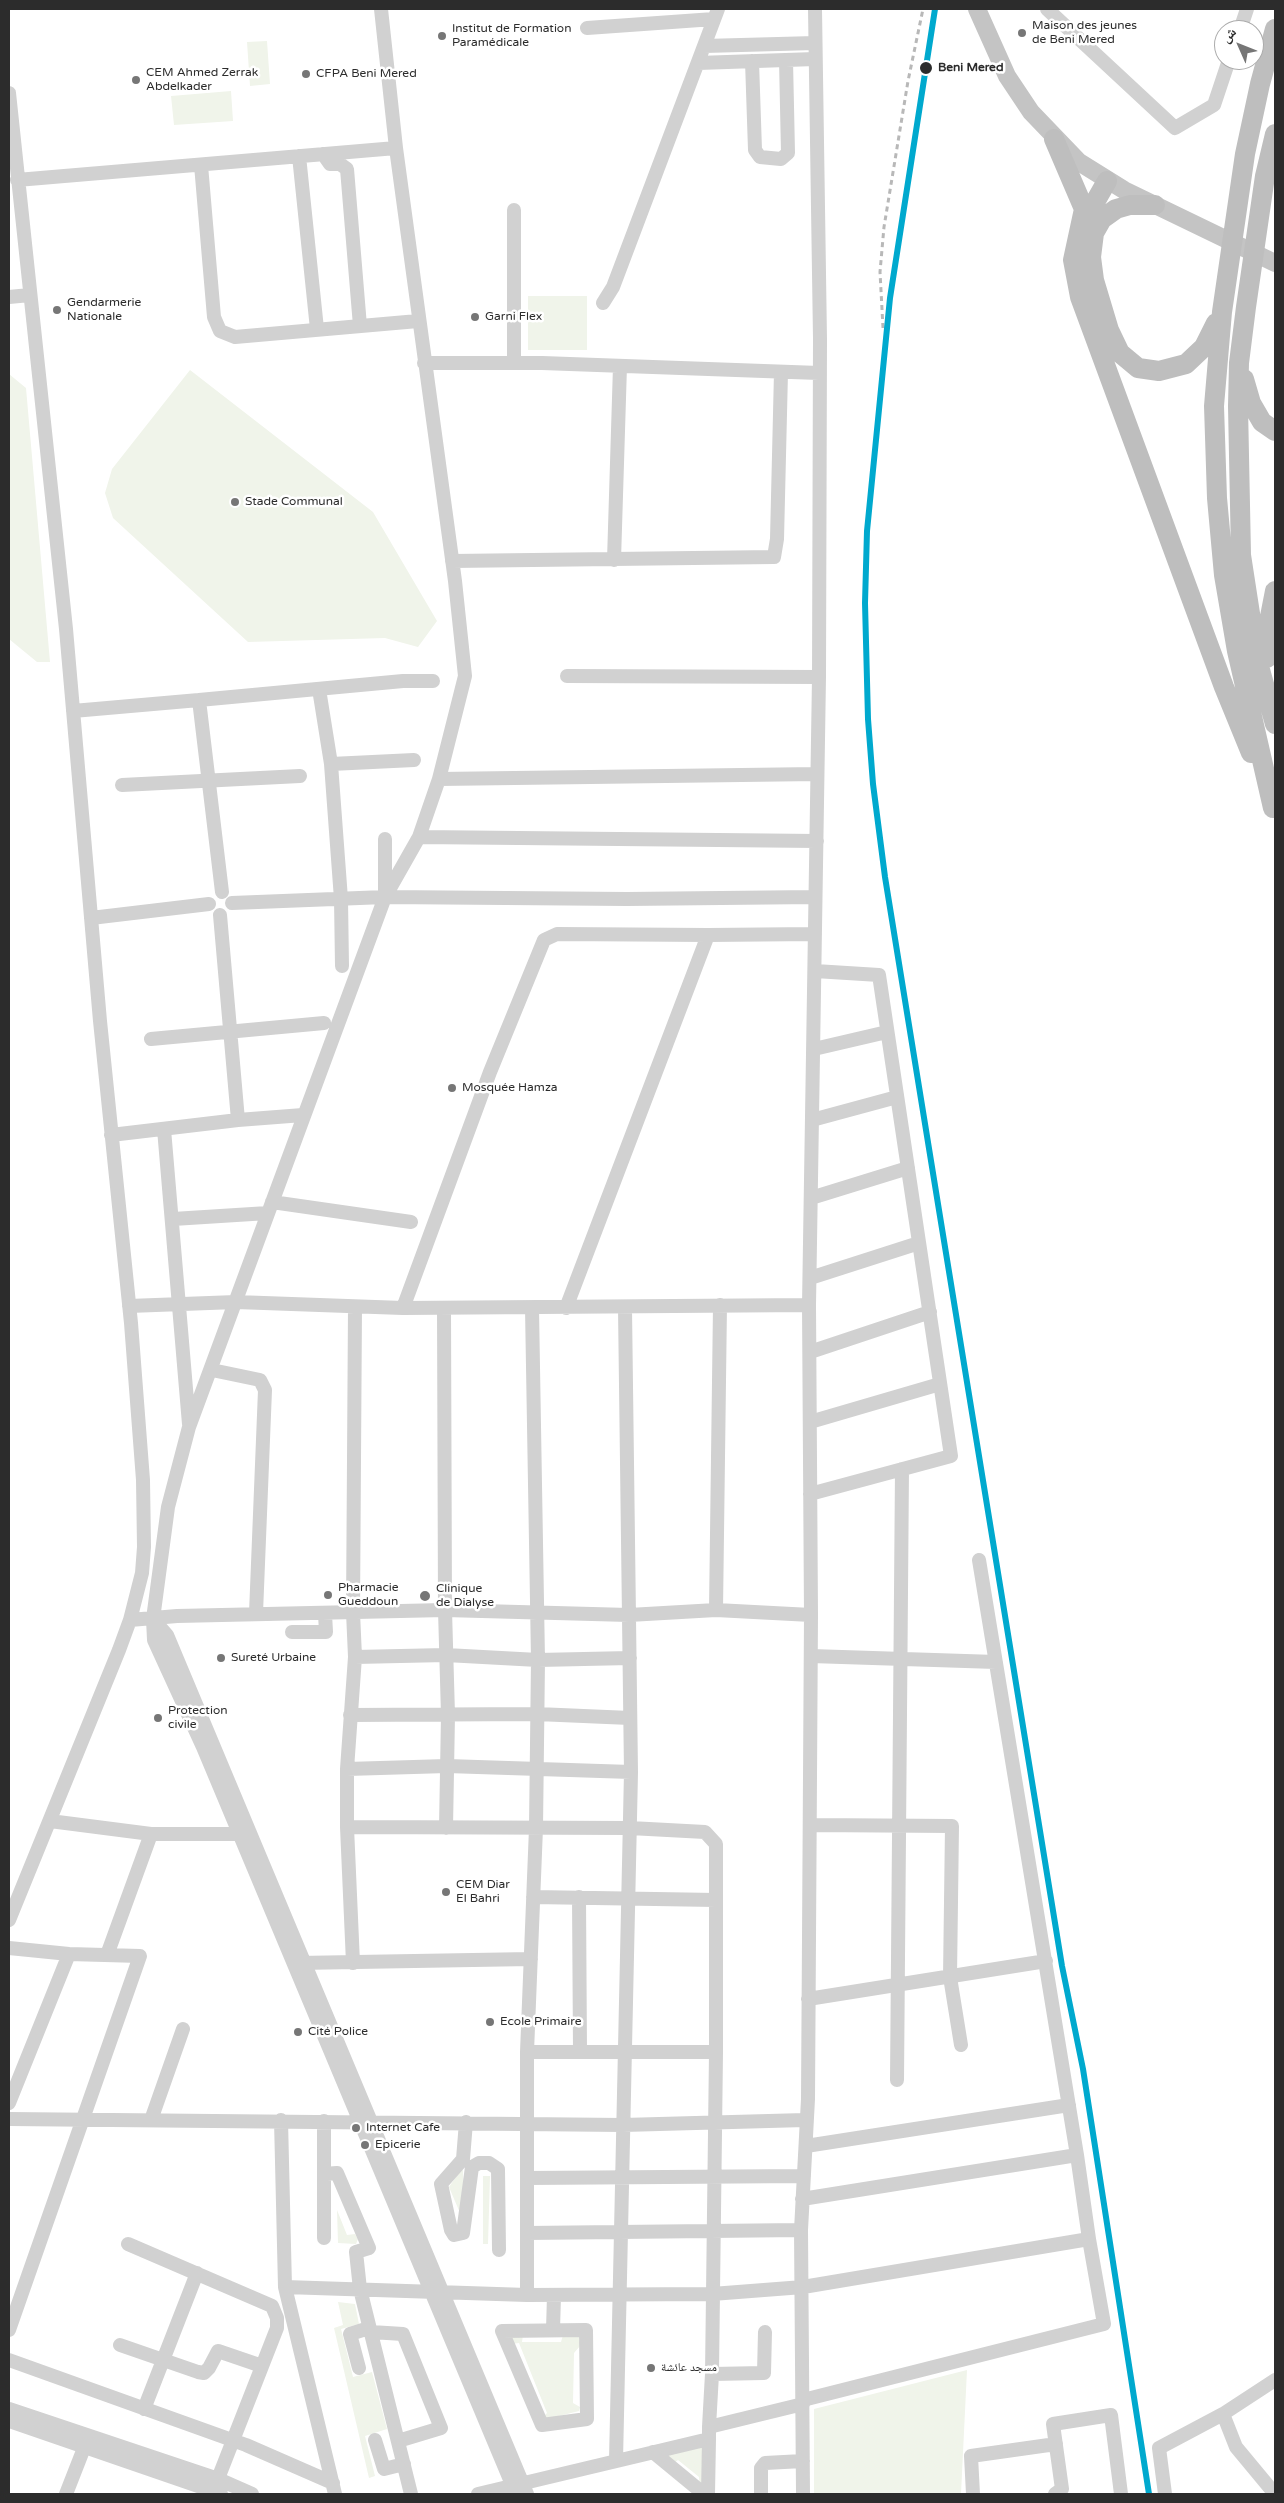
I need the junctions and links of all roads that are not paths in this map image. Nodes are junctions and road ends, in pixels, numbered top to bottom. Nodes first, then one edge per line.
1 (381, 9) edge
2 (815, 9) edge
3 (978, 9) edge
4 (1047, 9) edge
5 (716, 14) edge
6 (587, 28) dead end
7 (1275, 29) edge
8 (815, 43) junction
9 (704, 46) junction
10 (815, 59) junction
11 (786, 60) junction
12 (752, 61) junction
13 (698, 63) junction
14 (1226, 70) edge
15 (9, 93) edge
16 (10, 119) edge
17 (1275, 134) edge
18 (1054, 139) junction
19 (396, 148) junction
20 (323, 154) junction
21 (299, 156) junction
22 (201, 164) junction
23 (17, 180) junction
24 (1116, 186) junction
25 (1155, 205) junction
26 (514, 210) dead end
27 (1102, 218) junction
28 (1080, 228) junction
29 (1275, 263) edge
30 (30, 295) junction
31 (9, 298) edge
32 (603, 303) dead end
33 (1222, 312) junction
34 (418, 322) junction
35 (360, 326) junction
36 (317, 329) junction
37 (424, 362) junction
38 (514, 363) junction
39 (1239, 363) junction
40 (620, 366) junction
41 (781, 372) junction
42 (819, 373) junction
43 (1275, 431) edge
44 (614, 560) junction
45 (452, 561) junction
46 (1275, 591) edge
47 (567, 676) dead end
48 (819, 677) junction
49 (433, 681) dead end
50 (319, 689) junction
51 (199, 700) junction
52 (73, 711) junction
53 (1275, 722) edge
54 (414, 760) dead end
55 (331, 764) junction
56 (817, 774) junction
57 (300, 776) dead end
58 (439, 780) junction
59 (209, 782) junction
60 (122, 785) dead end
61 (1274, 811) edge
62 (419, 838) junction
63 (386, 839) dead end
64 (817, 841) junction
65 (222, 892) junction
66 (815, 896) junction
67 (385, 897) junction
68 (341, 899) junction
69 (232, 903) junction
70 (209, 904) junction
71 (220, 915) junction
72 (91, 918) junction
73 (815, 934) junction
74 (708, 935) junction
75 (342, 966) dead end
76 (815, 971) junction
77 (324, 1023) dead end
78 (230, 1032) junction
79 (887, 1032) junction
80 (151, 1039) dead end
81 (814, 1049) junction
82 (897, 1097) junction
83 (303, 1115) junction
84 (238, 1120) junction
85 (812, 1120) junction
86 (164, 1129) junction
87 (112, 1135) junction
88 (908, 1168) junction
89 (811, 1198) junction
90 (270, 1208) junction
91 (173, 1219) junction
92 (411, 1222) dead end
93 (919, 1243) junction
94 (810, 1278) junction
95 (236, 1302) junction
96 (180, 1305) junction
97 (720, 1305) junction
98 (809, 1305) junction
99 (129, 1306) junction
100 (355, 1307) junction
101 (403, 1308) junction
102 (444, 1308) junction
103 (532, 1308) junction
104 (566, 1308) junction
105 (625, 1308) junction
106 (930, 1312) junction
107 (810, 1352) junction
108 (212, 1370) junction
109 (940, 1384) junction
110 (810, 1422) junction
111 (190, 1427) junction
112 (902, 1469) junction
113 (810, 1494) junction
114 (979, 1560) dead end
115 (445, 1610) junction
116 (716, 1610) junction
117 (353, 1612) junction
118 (256, 1613) junction
119 (326, 1614) junction
120 (537, 1614) junction
121 (629, 1615) junction
122 (811, 1615) junction
123 (153, 1619) junction
124 (130, 1620) junction
125 (292, 1632) dead end
126 (446, 1656) junction
127 (811, 1656) junction
128 (355, 1657) junction
129 (630, 1658) junction
130 (538, 1660) junction
131 (901, 1660) junction
132 (996, 1662) junction
133 (350, 1714) junction
134 (537, 1714) junction
135 (448, 1715) junction
136 (630, 1718) junction
137 (447, 1766) junction
138 (347, 1769) junction
139 (536, 1770) junction
140 (631, 1772) junction
141 (50, 1821) junction
142 (900, 1824) junction
143 (810, 1825) junction
144 (347, 1827) junction
145 (446, 1828) junction
146 (536, 1828) junction
147 (630, 1828) junction
148 (151, 1834) junction
149 (238, 1834) junction
150 (533, 1897) junction
151 (579, 1897) junction
152 (627, 1898) junction
153 (716, 1900) junction
154 (9, 1920) edge
155 (9, 1948) edge
156 (69, 1954) junction
157 (106, 1955) junction
158 (531, 1959) junction
159 (1046, 1961) junction
160 (299, 1963) junction
161 (353, 1963) junction
162 (950, 1977) junction
163 (898, 1984) junction
164 (808, 1999) junction
165 (183, 2029) dead end
166 (960, 2045) dead end
167 (580, 2051) junction
168 (527, 2052) junction
169 (716, 2052) junction
170 (625, 2054) junction
171 (896, 2080) dead end
172 (9, 2103) edge
173 (1069, 2105) junction
174 (9, 2119) edge
175 (83, 2120) junction
176 (151, 2120) junction
177 (281, 2120) junction
178 (805, 2120) junction
179 (324, 2121) junction
180 (365, 2121) junction
181 (466, 2122) junction
182 (714, 2122) junction
183 (526, 2123) junction
184 (623, 2125) junction
185 (806, 2146) junction
186 (1077, 2155) junction
187 (324, 2174) junction
188 (804, 2176) junction
189 (714, 2177) junction
190 (527, 2178) junction
191 (622, 2178) junction
192 (802, 2199) junction
193 (801, 2230) junction
194 (713, 2231) junction
195 (622, 2232) junction
196 (527, 2233) junction
197 (324, 2238) dead end
198 (1088, 2239) junction
199 (128, 2244) dead end
200 (499, 2250) dead end
201 (197, 2273) junction
202 (284, 2287) junction
203 (803, 2287) junction
204 (360, 2289) junction
205 (437, 2291) junction
206 (712, 2294) junction
207 (527, 2295) junction
208 (554, 2295) junction
209 (621, 2296) junction
210 (9, 2330) edge
211 (370, 2330) junction
212 (553, 2330) junction
213 (765, 2332) dead end
214 (120, 2345) dead end
215 (164, 2359) junction
216 (9, 2360) edge
217 (262, 2366) junction
218 (359, 2368) dead end
219 (712, 2374) junction
220 (1275, 2380) edge
221 (803, 2402) junction
222 (9, 2409) edge
223 (144, 2409) junction
224 (1223, 2414) junction
225 (9, 2421) edge
226 (709, 2433) junction
227 (232, 2440) junction
228 (375, 2440) dead end
229 (398, 2441) junction
230 (1056, 2444) junction
231 (84, 2448) junction
232 (653, 2452) junction
233 (616, 2461) junction
234 (803, 2461) junction
235 (404, 2464) junction
236 (334, 2488) edge
237 (519, 2489) edge
238 (217, 2490) edge
239 (66, 2494) edge
240 (252, 2494) edge
241 (412, 2494) edge
242 (478, 2494) edge
243 (704, 2494) edge
244 (708, 2494) edge
245 (761, 2494) edge
246 (803, 2494) edge
247 (973, 2494) edge
248 (1055, 2494) edge
249 (1121, 2494) edge
250 (1165, 2494) edge
251 (1275, 2494) edge

1 - 19 street
2 - 8 street
3 - 18 main road
4 - 14 street
5 - 6 street
5 - 9 street
7 - 33 highway
8 - 9 street
8 - 10 street
9 - 13 street
10 - 11 street
10 - 42 street
11 - 12 street
11 - 12 street
12 - 13 street
13 - 32 street
15 - 16 street
16 - 23 street
17 - 39 highway
18 - 24 main road
18 - 28 highway
19 - 20 street
19 - 34 street
20 - 21 street
20 - 35 street
21 - 22 street
21 - 36 street
22 - 23 street
22 - 36 street
23 - 30 street
24 - 25 main road
24 - 27 highway
24 - 28 highway
25 - 27 highway
25 - 29 main road
26 - 38 street
27 - 33 highway
28 - 61 highway
30 - 31 street
30 - 52 street
33 - 61 highway
34 - 35 street
34 - 37 street
35 - 36 street
37 - 38 street
37 - 45 street
38 - 40 street
39 - 43 highway
39 - 53 highway
40 - 41 street
40 - 44 street
41 - 42 street
41 - 44 street
42 - 48 street
44 - 45 street
45 - 58 street
46 - 53 highway
47 - 48 street
48 - 56 street
49 - 50 street
50 - 51 street
50 - 55 street
51 - 52 street
51 - 59 street
52 - 72 street
54 - 55 street
55 - 68 street
56 - 58 street
56 - 64 street
57 - 59 street
58 - 62 street
59 - 60 street
59 - 65 street
62 - 64 street
62 - 67 street
63 - 67 street
64 - 66 street
65 - 69 street
65 - 70 street
66 - 67 street
66 - 73 street
67 - 68 street
67 - 83 street
68 - 69 street
68 - 75 street
69 - 71 street
70 - 71 street
70 - 72 street
71 - 78 street
72 - 87 street
73 - 74 street
73 - 76 street
74 - 101 street
74 - 104 street
76 - 79 street
76 - 81 street
77 - 78 street
78 - 80 street
78 - 84 street
79 - 81 street
79 - 82 street
81 - 85 street
82 - 85 street
82 - 88 street
83 - 84 street
83 - 90 street
84 - 86 street
85 - 89 street
86 - 87 street
86 - 91 street
87 - 99 street
88 - 89 street
88 - 93 street
89 - 94 street
90 - 91 street
90 - 92 street
90 - 95 street
91 - 96 street
93 - 94 street
93 - 106 street
94 - 98 street
95 - 96 street
95 - 100 street
95 - 108 street
96 - 99 street
96 - 111 street
97 - 98 street
97 - 105 street
97 - 116 street
98 - 107 street
99 - 124 street
100 - 101 street
100 - 117 street
101 - 102 street
102 - 103 street
102 - 115 street
103 - 104 street
103 - 120 street
104 - 105 street
105 - 121 street
106 - 107 street
106 - 109 street
107 - 110 street
108 - 111 street
108 - 118 street
109 - 110 street
109 - 112 street
110 - 113 street
111 - 123 street
112 - 113 street
112 - 131 street
113 - 122 street
114 - 132 street
115 - 117 street
115 - 120 street
115 - 126 street
116 - 121 street
116 - 122 street
117 - 119 street
117 - 128 street
118 - 119 street
118 - 123 street
119 - 125 street
120 - 121 street
120 - 130 street
121 - 129 street
122 - 127 street
123 - 124 street
123 - 149 street
123 - 160 street
124 - 141 street
126 - 128 street
126 - 130 street
126 - 135 street
127 - 131 street
127 - 143 street
128 - 133 street
129 - 130 street
129 - 136 street
130 - 134 street
131 - 132 street
131 - 142 street
132 - 159 street
133 - 135 street
133 - 138 street
134 - 135 street
134 - 136 street
134 - 139 street
135 - 137 street
136 - 140 street
137 - 138 street
137 - 139 street
137 - 145 street
138 - 144 street
139 - 140 street
139 - 146 street
140 - 147 street
141 - 148 street
141 - 154 street
142 - 143 street
142 - 162 street
142 - 163 street
143 - 164 street
144 - 145 street
144 - 161 street
145 - 146 street
146 - 147 street
146 - 150 street
147 - 152 street
147 - 153 street
148 - 149 street
148 - 157 street
149 - 160 street
150 - 151 street
150 - 158 street
151 - 152 street
151 - 167 street
152 - 153 street
152 - 170 street
153 - 169 street
155 - 156 street
156 - 157 street
156 - 172 street
157 - 175 street
158 - 161 street
158 - 168 street
159 - 162 street
159 - 173 street
160 - 161 street
160 - 180 street
162 - 163 street
162 - 166 street
163 - 164 street
163 - 171 street
164 - 178 street
165 - 176 street
167 - 168 street
167 - 170 street
168 - 183 street
169 - 170 street
169 - 182 street
170 - 184 street
173 - 185 street
173 - 186 street
174 - 175 street
175 - 176 street
175 - 210 street
176 - 177 street
177 - 179 street
177 - 202 street
178 - 182 street
178 - 185 street
179 - 180 street
179 - 187 street
180 - 181 street
180 - 205 street
181 - 183 street
181 - 200 street
182 - 184 street
182 - 189 street
183 - 184 street
183 - 190 street
184 - 191 street
185 - 188 street
186 - 192 street
186 - 198 street
187 - 197 street
187 - 204 street
188 - 189 street
188 - 192 street
189 - 191 street
189 - 194 street
190 - 191 street
190 - 196 street
191 - 195 street
192 - 193 street
193 - 194 street
193 - 203 street
194 - 195 street
194 - 206 street
195 - 196 street
195 - 209 street
196 - 207 street
198 - 203 street
198 - 221 street
199 - 201 street
201 - 215 street
201 - 217 street
202 - 204 street
202 - 236 street
203 - 206 street
203 - 221 street
204 - 205 street
204 - 211 street
205 - 207 street
205 - 237 street
206 - 209 street
206 - 219 street
207 - 208 street
208 - 209 street
208 - 212 street
209 - 233 street
211 - 218 street
211 - 229 street
211 - 229 street
212 - 212 street
213 - 219 street
214 - 215 street
215 - 217 street
215 - 223 street
216 - 223 street
217 - 227 street
219 - 226 street
220 - 224 street
221 - 226 street
221 - 234 street
222 - 238 street
223 - 227 street
224 - 250 street
224 - 251 street
225 - 231 street
226 - 232 street
226 - 244 street
227 - 236 street
227 - 238 street
228 - 235 street
229 - 235 street
230 - 247 street
230 - 248 street
230 - 249 street
231 - 238 street
231 - 239 street
232 - 233 street
232 - 243 street
233 - 237 street
234 - 245 street
234 - 246 street
235 - 241 street
237 - 242 street
238 - 240 street

